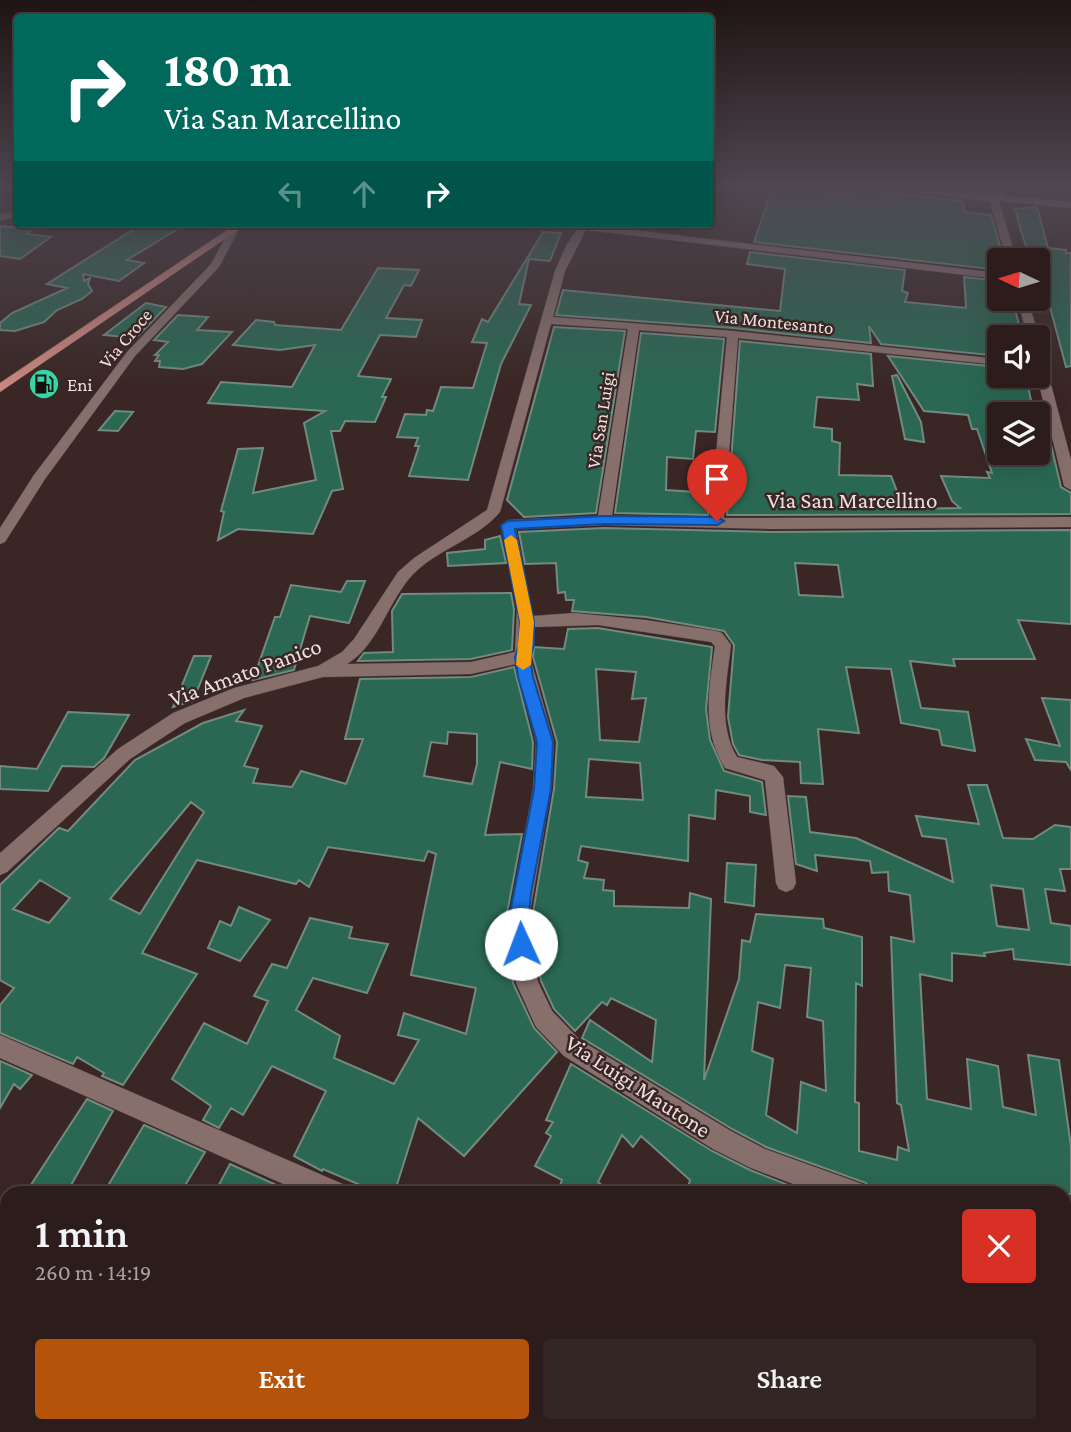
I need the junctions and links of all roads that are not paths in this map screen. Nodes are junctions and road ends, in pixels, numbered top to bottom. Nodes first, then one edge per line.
1 (201, 253) edge
2 (223, 253) edge
3 (568, 253) edge
4 (811, 253) edge
5 (987, 275) edge
6 (545, 320) junction
7 (634, 327) junction
8 (733, 334) junction
9 (987, 361) edge
10 (0, 387) edge
11 (1045, 388) edge
12 (1071, 486) edge
13 (493, 512) junction
14 (604, 520) junction
15 (717, 521) junction
16 (1071, 522) edge
17 (508, 525) junction
18 (0, 539) edge
19 (527, 622) junction
20 (522, 657) junction
21 (323, 671) junction
22 (0, 866) edge
23 (786, 883) dead end
24 (0, 1046) edge
25 (318, 1186) edge
26 (834, 1186) edge

1 - 10 main road
2 - 18 street, Via Croce
3 - 6 street
4 - 5 street
6 - 7 street, Via Montesanto
6 - 13 street
7 - 8 street, Via Montesanto
7 - 14 street, Via San Luigi
8 - 9 street, Via Montesanto
8 - 15 street
11 - 12 street
13 - 17 street
13 - 21 street, Via Amato Panico
14 - 15 street, Via San Marcellino
14 - 17 street, Via San Marcellino
15 - 16 street, Via San Marcellino
17 - 19 street, Via Luigi Mautone
19 - 20 street, Via Luigi Mautone
19 - 23 street
20 - 21 street
20 - 26 street, Via Luigi Mautone
21 - 22 street, Via Amato Panico
24 - 25 street

